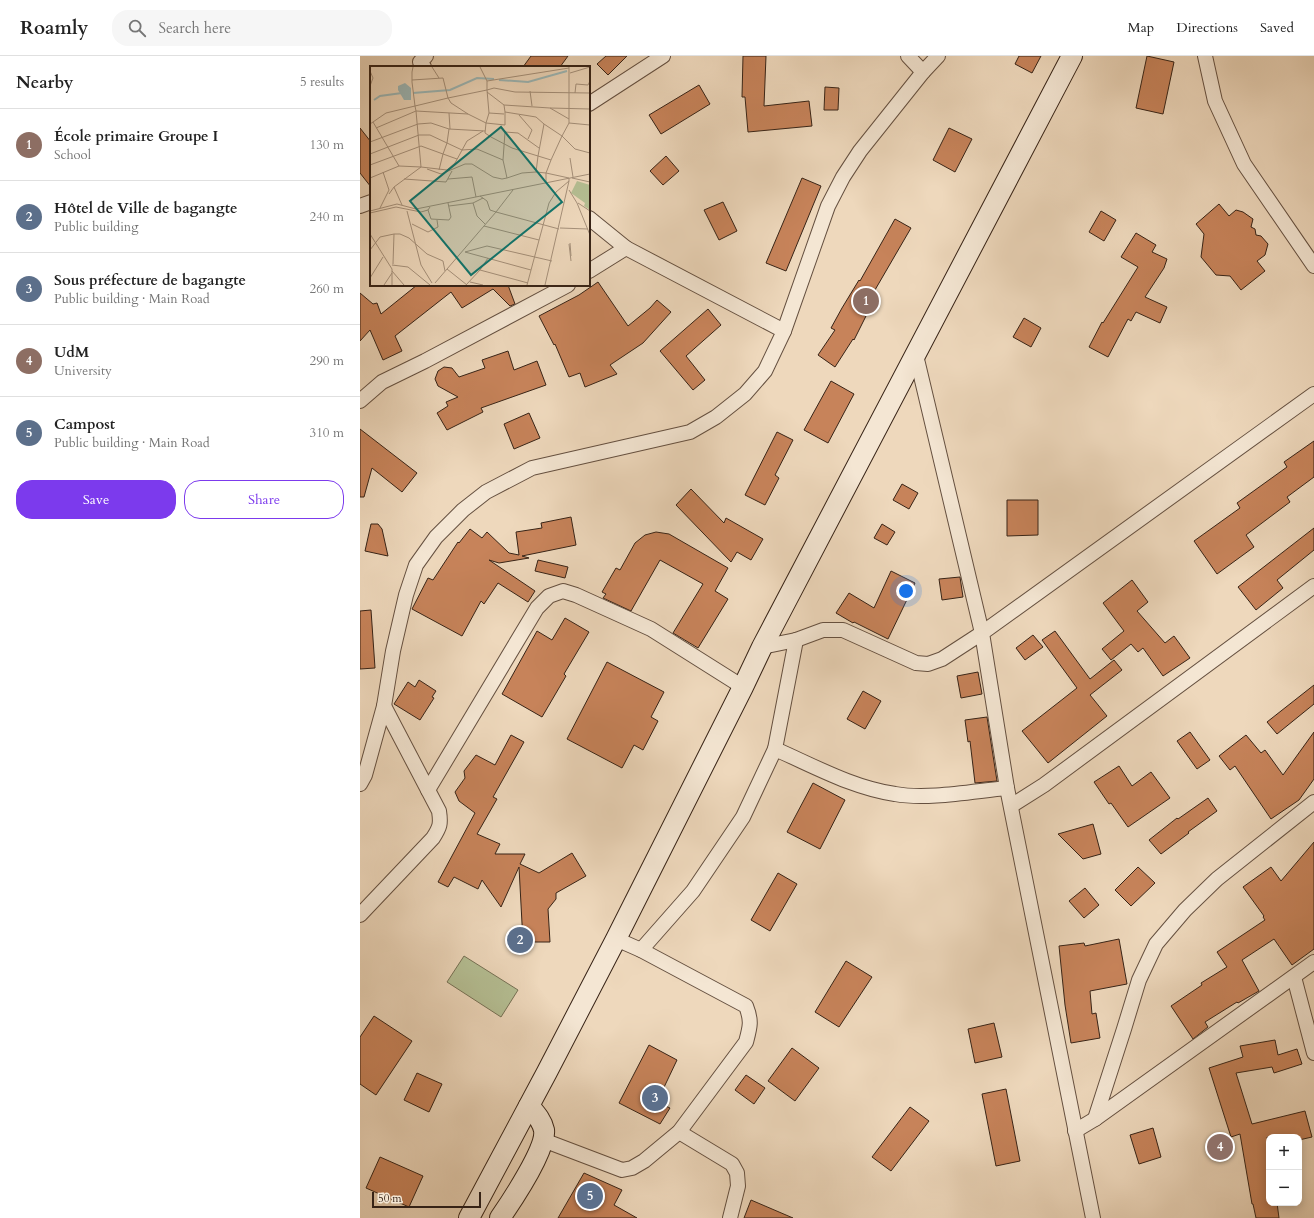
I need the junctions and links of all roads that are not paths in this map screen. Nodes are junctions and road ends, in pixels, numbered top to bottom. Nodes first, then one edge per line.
1 (663, 56) edge
2 (908, 56) edge
3 (938, 56) edge
4 (1205, 56) edge
5 (1068, 58) edge
6 (923, 72) junction
7 (590, 103) edge
8 (370, 202) edge
9 (360, 206) edge
10 (590, 219) edge
11 (626, 248) junction
12 (1314, 266) edge
13 (590, 271) edge
14 (566, 286) edge
15 (784, 331) junction
16 (916, 355) junction
17 (1314, 394) edge
18 (360, 401) edge
19 (1314, 586) edge
20 (982, 633) junction
21 (796, 640) junction
22 (762, 647) junction
23 (743, 687) junction
24 (384, 706) junction
25 (775, 749) junction
26 (360, 784) edge
27 (1007, 788) junction
28 (428, 790) junction
29 (1314, 802) edge
30 (1011, 806) junction
31 (360, 916) edge
32 (616, 939) junction
33 (641, 950) junction
34 (1314, 962) edge
35 (1294, 977) junction
36 (1314, 1053) edge
37 (529, 1106) junction
38 (1095, 1119) junction
39 (1075, 1131) junction
40 (679, 1132) junction
41 (543, 1140) junction
42 (494, 1173) junction
43 (521, 1185) junction
44 (469, 1218) edge
45 (500, 1218) edge
46 (730, 1218) edge
47 (1093, 1218) edge

1 - 7 street
2 - 6 street
3 - 6 street
4 - 12 street
5 - 16 street
6 - 15 street
8 - 9 street
10 - 11 street
11 - 13 street
11 - 15 street
14 - 18 street
15 - 24 street
16 - 20 street
16 - 22 street
17 - 20 street
19 - 30 street
20 - 21 street
20 - 27 street
21 - 22 street
21 - 25 street
22 - 23 street
23 - 28 street
23 - 32 street
24 - 26 street
24 - 28 street
25 - 27 street
25 - 33 street
27 - 30 street
28 - 31 street
29 - 38 street
30 - 39 street
32 - 33 street
32 - 37 street
33 - 40 street
34 - 35 street
35 - 36 street
35 - 38 street
37 - 41 street
37 - 42 street
38 - 39 street
39 - 47 street
40 - 41 street
40 - 46 street
41 - 43 street
42 - 43 street
42 - 44 street
43 - 45 street

